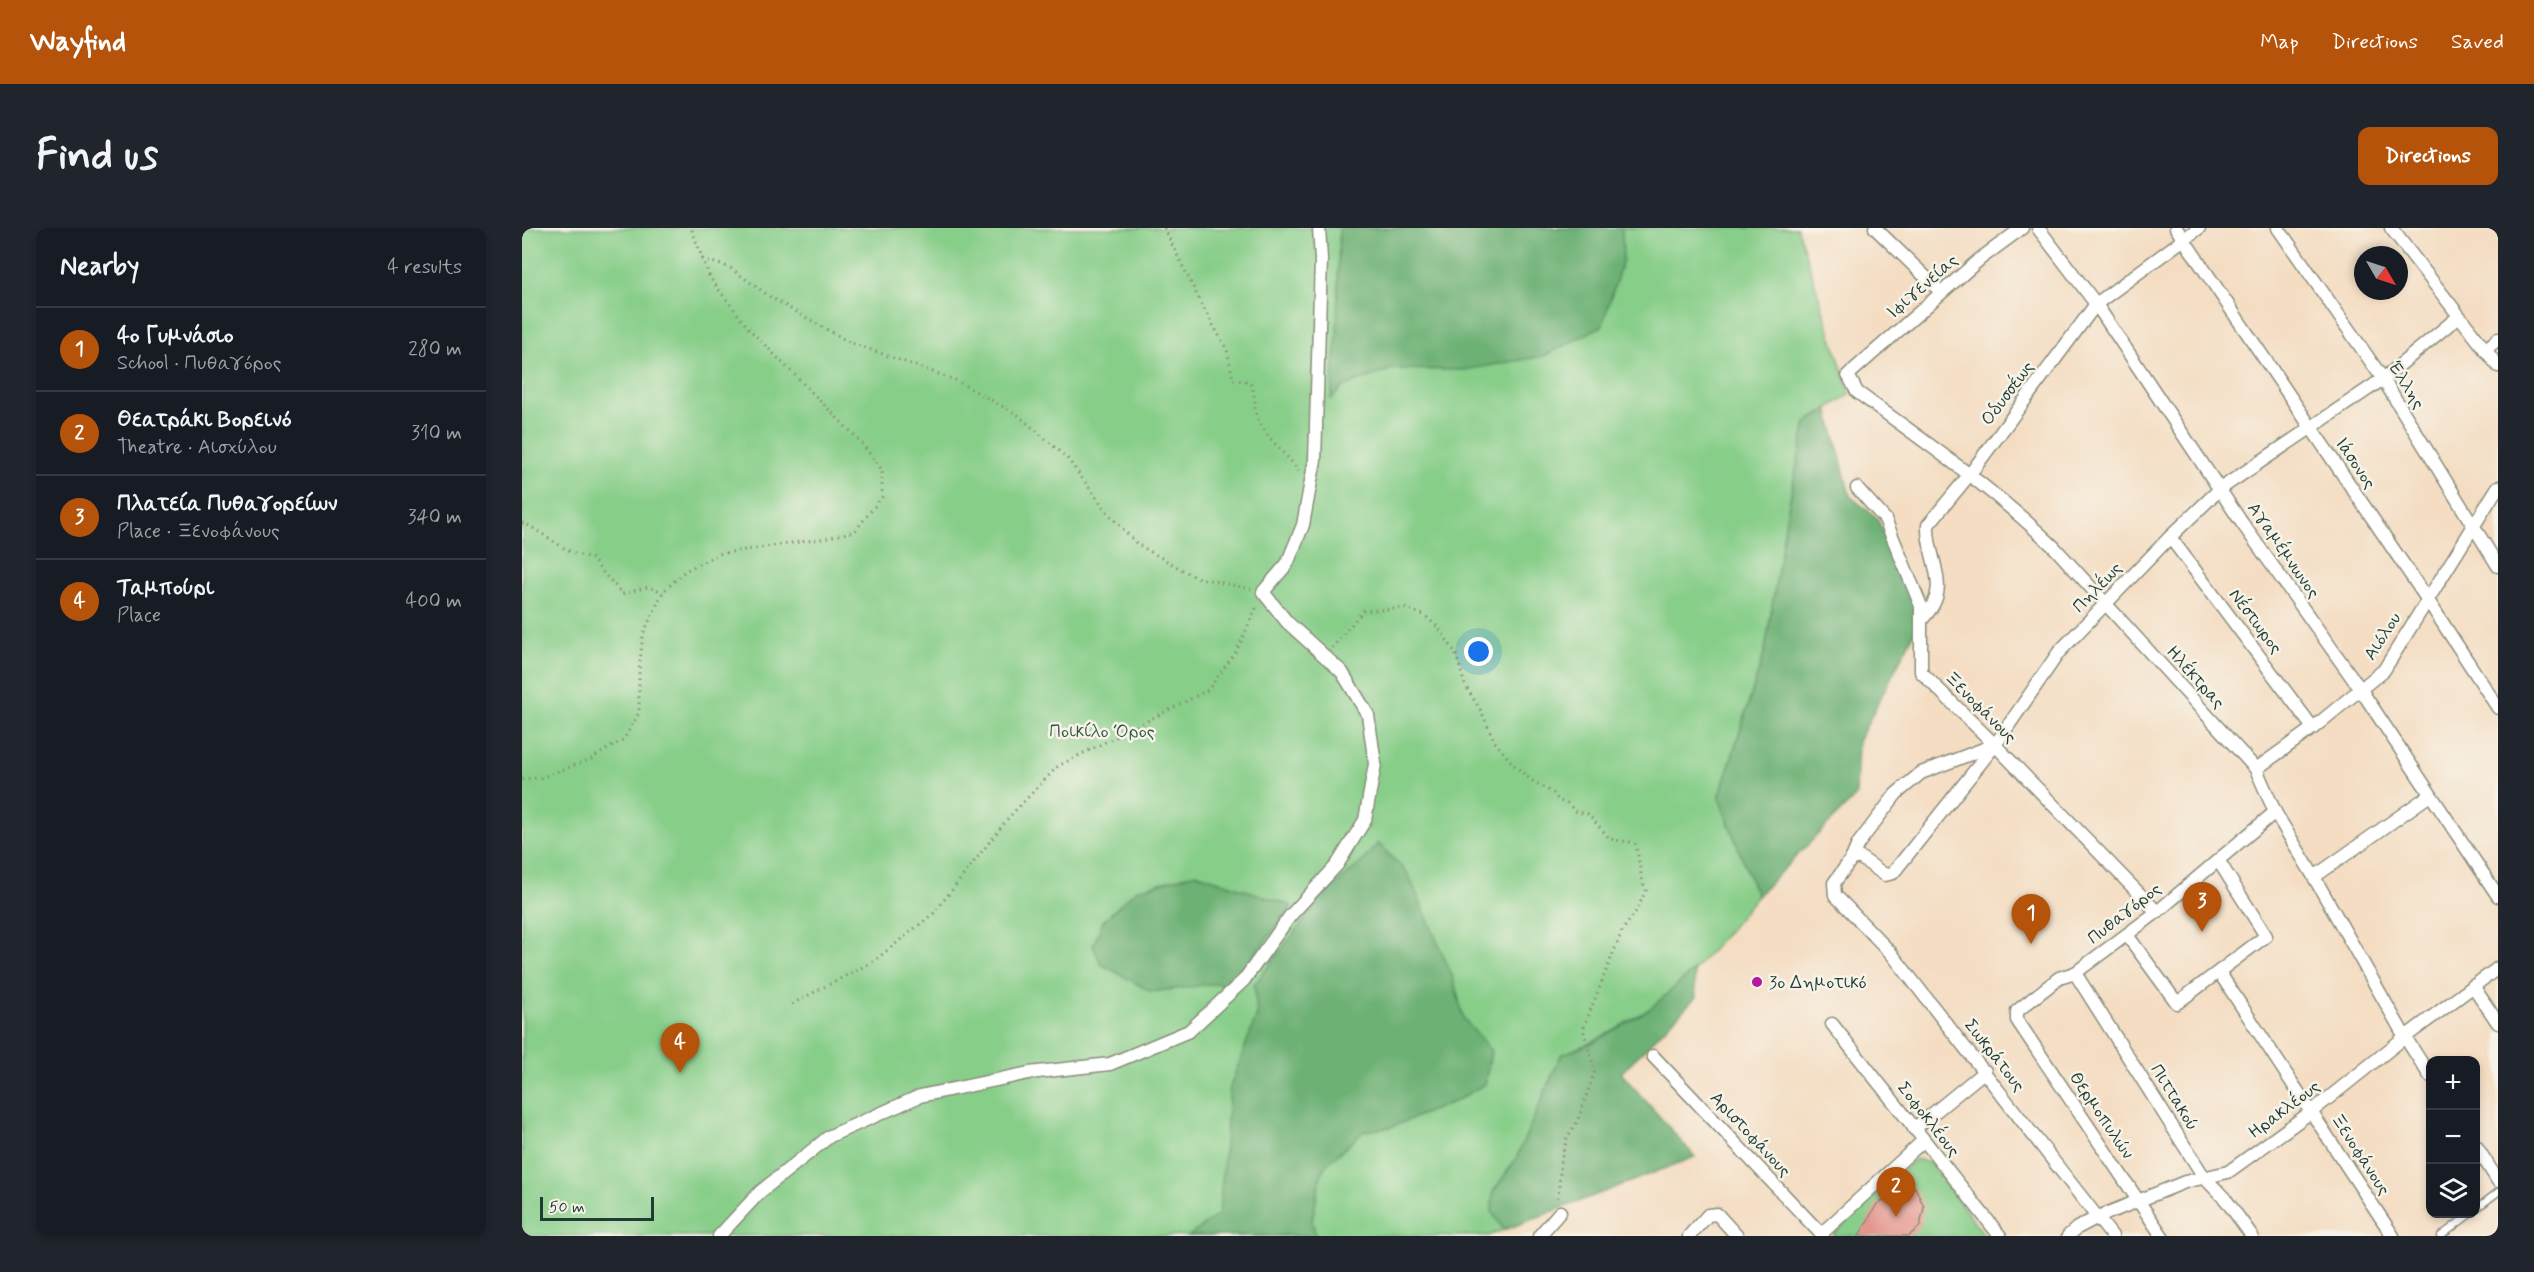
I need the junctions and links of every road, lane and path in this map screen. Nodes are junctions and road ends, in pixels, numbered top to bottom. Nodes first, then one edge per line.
1 (691, 228) edge
2 (1164, 228) edge
3 (1319, 228) edge
4 (1875, 228) edge
5 (2022, 228) edge
6 (2038, 228) edge
7 (2176, 228) edge
8 (2199, 228) edge
9 (2278, 228) edge
10 (2391, 228) edge
11 (2184, 239) junction
12 (702, 259) junction
13 (1941, 292) junction
14 (2096, 304) junction
15 (2458, 317) junction
16 (2498, 339) edge
17 (2485, 350) junction
18 (2498, 366) edge
19 (1848, 375) joint
20 (2383, 379) junction
21 (2310, 427) junction
22 (1970, 474) junction
23 (1311, 481) junction
24 (1857, 488) dead end
25 (2498, 488) edge
26 (2220, 489) junction
27 (522, 523) edge
28 (2473, 525) junction
29 (2170, 537) junction
30 (2498, 566) edge
31 (1263, 591) junction
32 (663, 592) junction
33 (2427, 599) junction
34 (2105, 605) junction
35 (1922, 619) junction
36 (1325, 656) junction
37 (2361, 690) junction
38 (2498, 708) edge
39 (2313, 728) junction
40 (1995, 745) junction
41 (2256, 769) junction
42 (522, 779) edge
43 (2430, 795) junction
44 (2275, 812) junction
45 (1852, 858) junction
46 (2218, 860) junction
47 (2314, 877) junction
48 (2498, 896) edge
49 (2157, 912) junction
50 (2127, 935) junction
51 (2498, 968) edge
52 (2218, 972) junction
53 (2075, 973) junction
54 (2473, 986) junction
55 (792, 1004) dead end
56 (2017, 1011) joint
57 (2498, 1023) edge
58 (1832, 1024) dead end
59 (2405, 1037) junction
60 (1653, 1056) dead end
61 (2426, 1070) edge
62 (1985, 1071) junction
63 (2311, 1112) junction
64 (1914, 1129) junction
65 (1923, 1141) junction
66 (2480, 1154) edge
67 (2204, 1177) junction
68 (2498, 1181) edge
69 (2498, 1192) edge
70 (2138, 1201) junction
71 (2480, 1205) edge
72 (1560, 1212) joint
73 (2098, 1217) junction
74 (2465, 1218) edge
75 (1822, 1235) edge
76 (719, 1236) edge
77 (1539, 1236) edge
78 (1689, 1236) edge
79 (1737, 1236) edge
80 (2000, 1236) edge
81 (2068, 1236) edge
82 (2112, 1236) edge
83 (2162, 1236) edge
84 (2252, 1236) edge
85 (2393, 1236) edge
86 (2440, 1236) edge

1 - 12 path
2 - 23 path
3 - 23 street
4 - 13 street
5 - 13 street, Ιφιγενείας
6 - 14 street, Αγαμέμνωνος
7 - 11 street, Ιάσονος
8 - 11 street, Οδυσσέως
9 - 20 street, Έλλης
10 - 15 street
11 - 14 street, Οδυσσέως
11 - 21 street, Ιάσονος
12 - 31 path
12 - 32 path
13 - 19 street, Ιφιγενείας
14 - 22 street, Οδυσσέως
14 - 26 street, Αγαμέμνωνος
15 - 17 street
15 - 20 street, Πηλέως
16 - 17 street
17 - 18 street
19 - 22 street, Ηλέκτρας
20 - 21 street, Πηλέως
20 - 28 street, Έλλης
21 - 26 street, Πηλέως
21 - 33 street, Ιάσονος
22 - 34 street, Ηλέκτρας
22 - 35 street, Οδυσσέως
23 - 31 street
24 - 35 street, Ξενοφάνους
25 - 28 street, Αιόλου
26 - 29 street, Πηλέως
26 - 37 street, Αγαμέμνωνος
27 - 32 path
28 - 30 street, Έλλης
28 - 33 street, Αιόλου
29 - 34 street, Πηλέως
29 - 39 street, Νέστωρος
31 - 36 street
31 - 55 path
32 - 42 path
33 - 37 street, Αιόλου
33 - 38 street, Ιάσονος
34 - 40 street, Πηλέως
34 - 41 street, Ηλέκτρας
35 - 40 street, Ξενοφάνους
36 - 72 path
36 - 76 street
37 - 39 street, Αιόλου
37 - 43 street, Αγαμέμνωνος
39 - 41 street, Αιόλου
40 - 45 street
40 - 45 street, Πηλέως
40 - 49 street, Ξενοφάνους
41 - 44 street, Ηλέκτρας
43 - 47 street
43 - 48 street, Αγαμέμνωνος
44 - 46 street, Πυθαγόρος
44 - 47 street, Ηλέκτρας
45 - 62 street, Σωκράτους
46 - 49 street, Πυθαγόρος
46 - 52 street
47 - 59 street, Ηλέκτρας
49 - 50 street, Πυθαγόρος
50 - 52 street
50 - 53 street, Πυθαγόρος
51 - 54 street, Ηρακλέους
52 - 63 street, Ξενοφάνους
53 - 56 street, Πυθαγόρος
53 - 67 street, Πιττακού
54 - 57 street
54 - 59 street, Ηρακλέους
56 - 70 street, Θερμοπυλών
58 - 64 street, Σοφοκλέους
59 - 61 street, Ηλέκτρας
59 - 63 street, Ηρακλέους
60 - 75 street, Αριστοφάνους
62 - 64 street
62 - 73 street, Σωκράτους
63 - 67 street, Ηρακλέους
63 - 85 street, Ξενοφάνους
64 - 65 street, Σοφοκλέους
65 - 75 street
65 - 80 street, Σοφοκλέους
66 - 68 street
67 - 70 street, Ηρακλέους
67 - 84 street, Πιττακού
69 - 71 lane
70 - 73 street, Ηρακλέους
70 - 83 street, Θερμοπυλών
72 - 77 street
73 - 81 street, Ηρακλέους
73 - 82 street, Σωκράτους
74 - 86 lane
78 - 79 street

